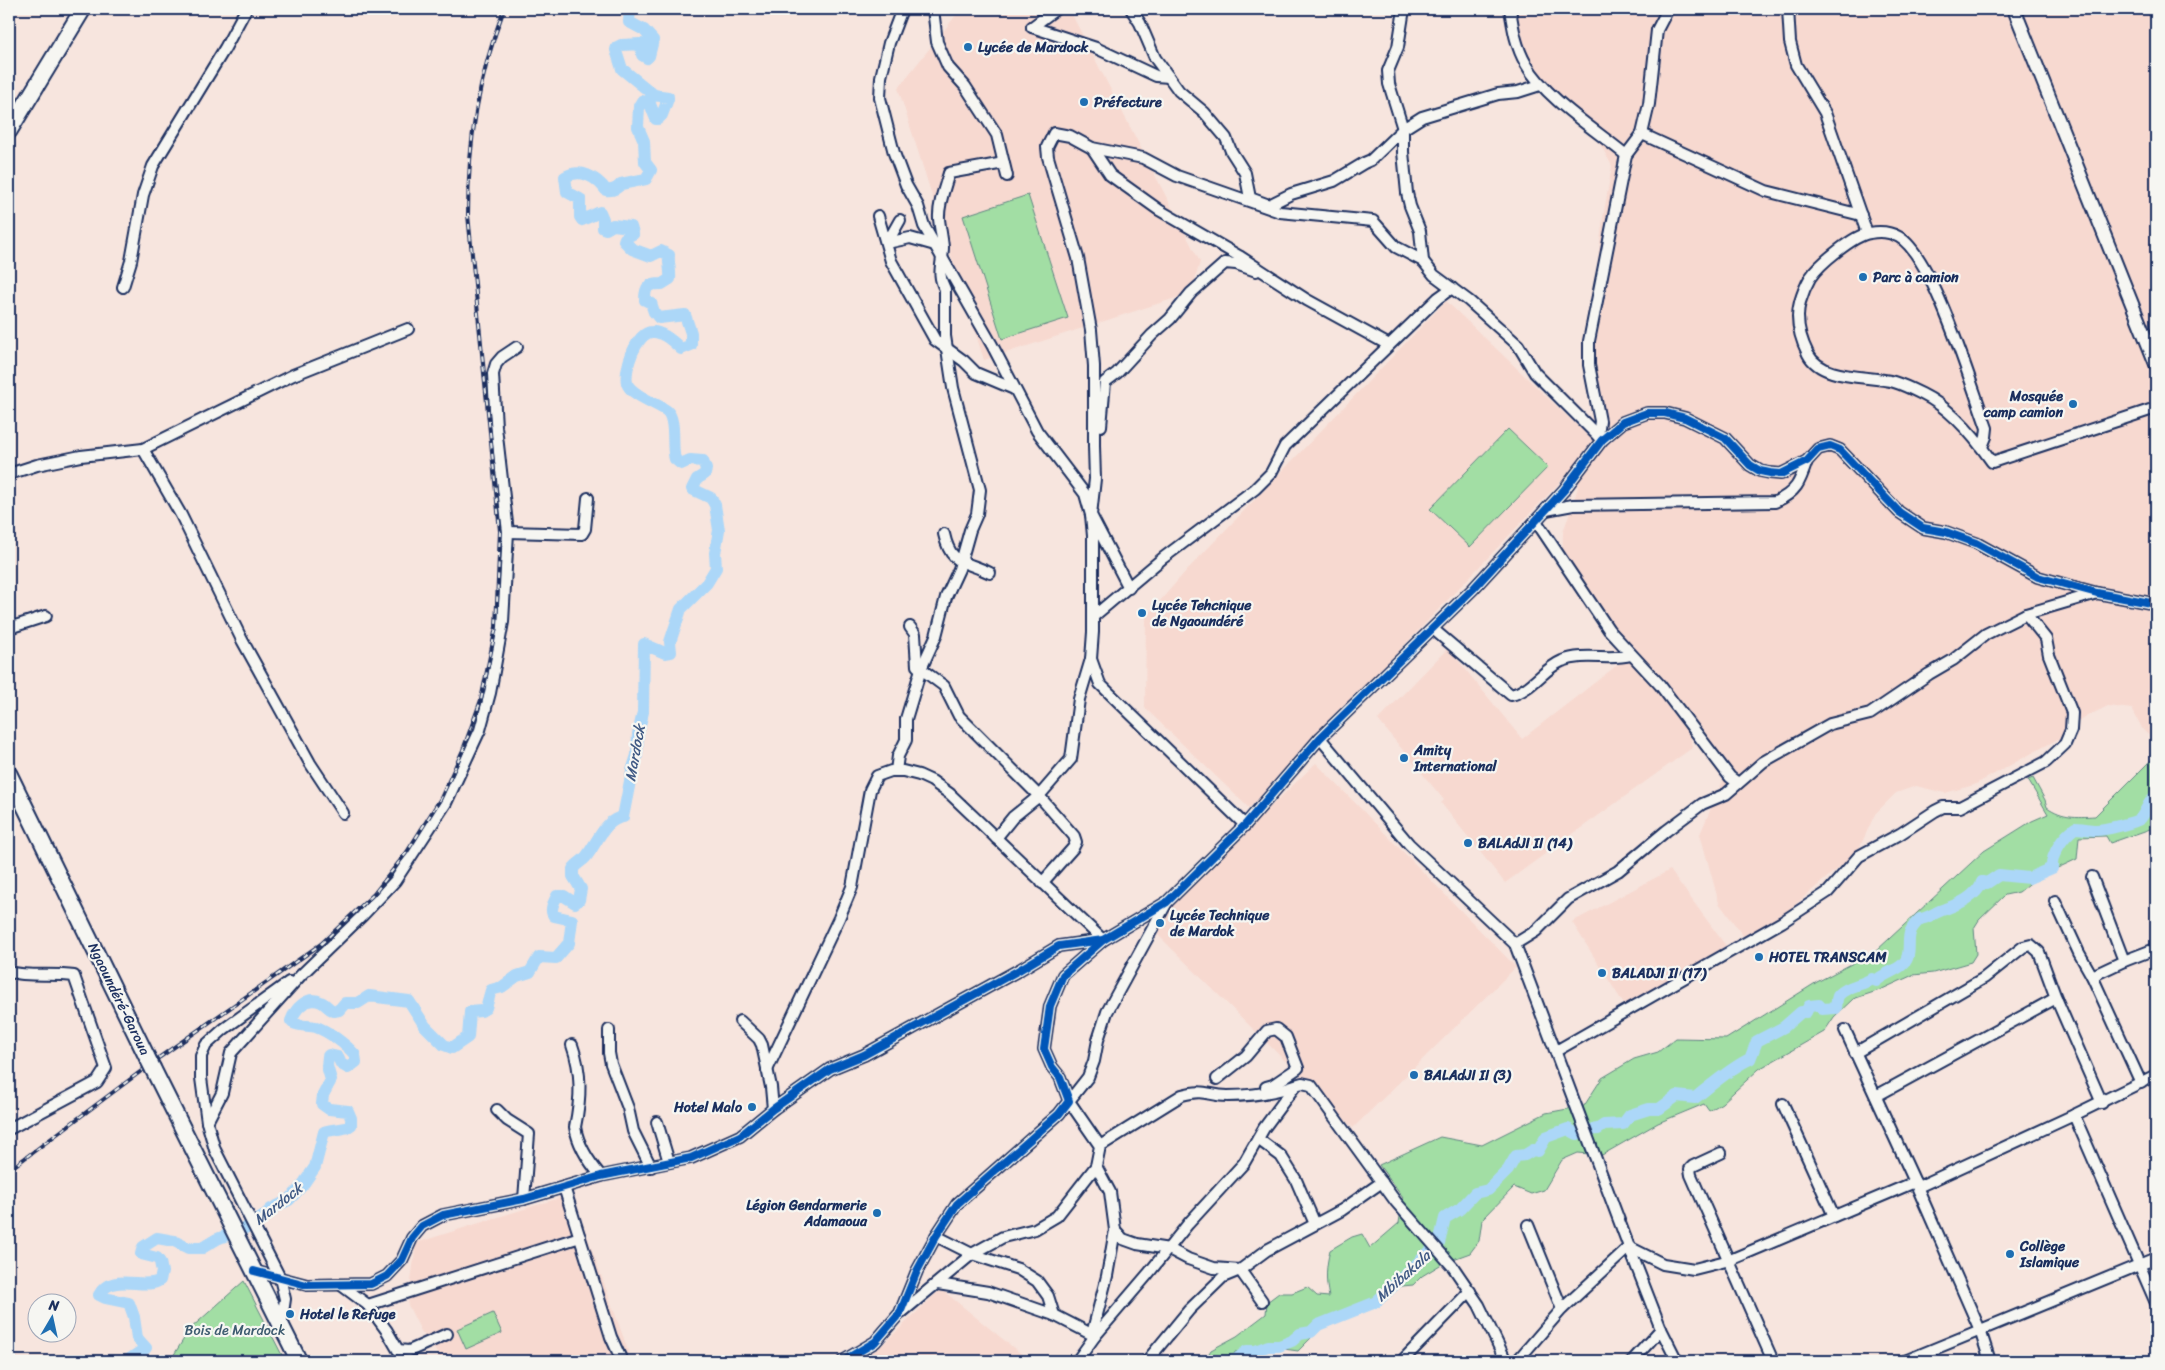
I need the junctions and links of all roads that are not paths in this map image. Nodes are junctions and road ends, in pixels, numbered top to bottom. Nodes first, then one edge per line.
1 (83, 9) edge
2 (246, 9) edge
3 (902, 9) edge
4 (932, 9) edge
5 (1056, 9) edge
6 (1131, 9) edge
7 (1404, 9) edge
8 (1510, 9) edge
9 (1668, 9) edge
10 (1788, 9) edge
11 (2014, 9) edge
12 (1169, 77) junction
13 (1540, 85) junction
14 (1403, 129) junction
15 (9, 130) edge
16 (1642, 134) junction
17 (1092, 148) junction
18 (1626, 155) junction
19 (1004, 163) junction
20 (1007, 176) dead end
21 (1861, 215) junction
22 (878, 216) dead end
23 (900, 220) dead end
24 (1867, 233) junction
25 (887, 243) junction
26 (935, 245) junction
27 (942, 257) junction
28 (1423, 261) junction
29 (1271, 276) junction
30 (123, 287) dead end
31 (1452, 288) junction
32 (408, 329) dead end
33 (1389, 345) junction
34 (517, 347) dead end
35 (946, 348) junction
36 (2156, 364) edge
37 (1014, 389) junction
38 (2156, 408) edge
39 (1600, 438) junction
40 (1982, 447) junction
41 (143, 449) junction
42 (1806, 461) junction
43 (9, 474) edge
44 (1095, 478) junction
45 (588, 498) dead end
46 (1546, 510) junction
47 (1091, 515) junction
48 (1536, 521) junction
49 (508, 532) junction
50 (944, 534) dead end
51 (961, 561) junction
52 (990, 573) dead end
53 (1129, 588) junction
54 (2097, 593) junction
55 (2156, 604) edge
56 (2026, 614) junction
57 (46, 616) dead end
58 (1094, 616) junction
59 (910, 627) dead end
60 (9, 628) edge
61 (1433, 629) junction
62 (1631, 655) junction
63 (1091, 659) junction
64 (921, 669) junction
65 (1320, 738) junction
66 (896, 771) junction
67 (9, 774) edge
68 (1738, 783) junction
69 (1039, 796) junction
70 (343, 813) dead end
71 (1244, 825) junction
72 (996, 838) junction
73 (2092, 877) dead end
74 (1042, 883) junction
75 (2055, 901) dead end
76 (1167, 902) junction
77 (1103, 940) junction
78 (1515, 944) junction
79 (2156, 949) edge
80 (2124, 961) junction
81 (9, 972) edge
82 (301, 975) junction
83 (2092, 976) junction
84 (2056, 998) junction
85 (740, 1021) dead end
86 (609, 1030) dead end
87 (1845, 1030) dead end
88 (572, 1045) dead end
89 (1556, 1051) junction
90 (1856, 1053) junction
91 (768, 1070) junction
92 (2156, 1075) edge
93 (1216, 1079) dead end
94 (2141, 1083) junction
95 (1295, 1086) junction
96 (1246, 1096) junction
97 (1876, 1096) junction
98 (1069, 1101) junction
99 (2102, 1103) junction
100 (1783, 1104) dead end
101 (773, 1109) junction
102 (497, 1110) dead end
103 (2074, 1115) junction
104 (207, 1122) junction
105 (657, 1122) dead end
106 (9, 1129) edge
107 (1258, 1139) junction
108 (1100, 1146) junction
109 (1721, 1153) dead end
110 (669, 1162) junction
111 (1096, 1166) junction
112 (651, 1167) junction
113 (601, 1176) junction
114 (1382, 1182) junction
115 (1916, 1184) junction
116 (564, 1187) junction
117 (524, 1199) junction
118 (1834, 1216) junction
119 (1315, 1224) junction
120 (1528, 1225) dead end
121 (1116, 1230) junction
122 (936, 1236) junction
123 (580, 1237) junction
124 (1629, 1247) junction
125 (1169, 1249) junction
126 (972, 1254) junction
127 (2156, 1258) edge
128 (1730, 1260) junction
129 (2141, 1265) junction
130 (1240, 1270) junction
131 (254, 1271) junction
132 (280, 1278) junction
133 (938, 1284) junction
134 (341, 1285) junction
135 (1470, 1291) junction
136 (1262, 1301) dead end
137 (2156, 1303) edge
138 (368, 1304) junction
139 (1562, 1309) junction
140 (900, 1313) junction
141 (1054, 1315) junction
142 (282, 1326) junction
143 (1661, 1329) junction
144 (1980, 1330) junction
145 (446, 1334) dead end
146 (1093, 1335) junction
147 (299, 1361) edge
148 (622, 1361) edge
149 (843, 1361) edge
150 (1077, 1361) edge
151 (1147, 1361) edge
152 (1402, 1361) edge
153 (1506, 1361) edge
154 (1517, 1361) edge
155 (1632, 1361) edge
156 (1677, 1361) edge
157 (1773, 1361) edge
158 (1905, 1361) edge
159 (1990, 1361) edge

1 - 15 highway
2 - 30 street
3 - 26 street
4 - 19 street
5 - 12 street
6 - 12 street
7 - 14 street
8 - 13 street
9 - 16 street
10 - 21 street
11 - 36 main road
12 - 14 street
13 - 14 street
13 - 18 street
14 - 28 street
16 - 18 street
16 - 21 street
17 - 28 street
17 - 29 street
17 - 44 street
18 - 39 street
19 - 20 street
19 - 27 street
21 - 24 street
22 - 25 street
23 - 25 street
24 - 40 street
24 - 40 street
25 - 26 street
25 - 35 street
26 - 27 street
27 - 35 street
27 - 37 street
28 - 31 street
29 - 33 street
29 - 44 street
31 - 33 street
31 - 39 street
32 - 41 street
33 - 53 street
34 - 49 street
35 - 37 street
35 - 51 street
37 - 47 street
38 - 40 street
39 - 42 street
39 - 46 street
41 - 43 street
41 - 70 street
42 - 46 street
42 - 54 street
44 - 47 street
45 - 49 street
46 - 48 street
47 - 53 street
47 - 58 street
48 - 61 street
48 - 62 street
49 - 82 street
50 - 51 street
51 - 52 street
51 - 64 street
53 - 58 street
54 - 55 street
54 - 56 street
56 - 68 street
56 - 89 street
57 - 60 street
58 - 63 street
59 - 64 street
61 - 62 street
61 - 65 street
62 - 68 street
63 - 69 street
63 - 71 street
64 - 66 street
64 - 69 street
65 - 71 street
65 - 78 street
66 - 72 street
66 - 91 street
67 - 131 highway, Ngaoundéré-Garoua
68 - 78 street
69 - 72 street
69 - 74 street
71 - 76 street
72 - 74 street
73 - 80 street
74 - 77 street
75 - 83 street
76 - 77 street
76 - 98 street
77 - 98 street
77 - 101 street
78 - 89 street
79 - 80 street
80 - 83 street
81 - 106 street
82 - 104 street
82 - 104 street
83 - 94 street
84 - 90 street
84 - 97 street
84 - 99 street
85 - 91 street
86 - 112 street
87 - 90 street
88 - 113 street
89 - 124 street
90 - 97 street
91 - 101 street
92 - 94 street
93 - 96 street
94 - 99 street
95 - 96 street
95 - 107 street
95 - 114 street
96 - 108 street
97 - 115 street
98 - 108 street
98 - 122 street
99 - 103 street
100 - 118 street
101 - 110 street
102 - 117 street
103 - 115 street
103 - 129 street
104 - 132 street
105 - 110 street
107 - 119 street
107 - 125 street
108 - 111 street
109 - 128 street
110 - 112 street
111 - 121 street
111 - 126 street
112 - 113 street
113 - 116 street
114 - 119 street
114 - 135 street
115 - 118 street
115 - 144 street
116 - 117 street
116 - 123 street
117 - 134 street
118 - 128 street
119 - 130 street
120 - 139 street
121 - 125 street
121 - 146 street
122 - 126 street
122 - 140 street
123 - 138 street
123 - 148 street
124 - 128 street
124 - 139 street
124 - 143 street
125 - 130 street
125 - 146 street
126 - 133 street
126 - 141 street
127 - 129 street
128 - 157 street
129 - 137 street
129 - 144 street
130 - 136 street
130 - 151 street
131 - 132 street
131 - 142 highway
132 - 134 street
132 - 142 street
133 - 140 street
133 - 141 street
134 - 138 street
135 - 152 street
135 - 153 street
138 - 145 street
139 - 154 street
140 - 149 street
141 - 146 street
142 - 147 highway
143 - 155 street
143 - 156 street
144 - 158 street
144 - 159 street
146 - 150 street

